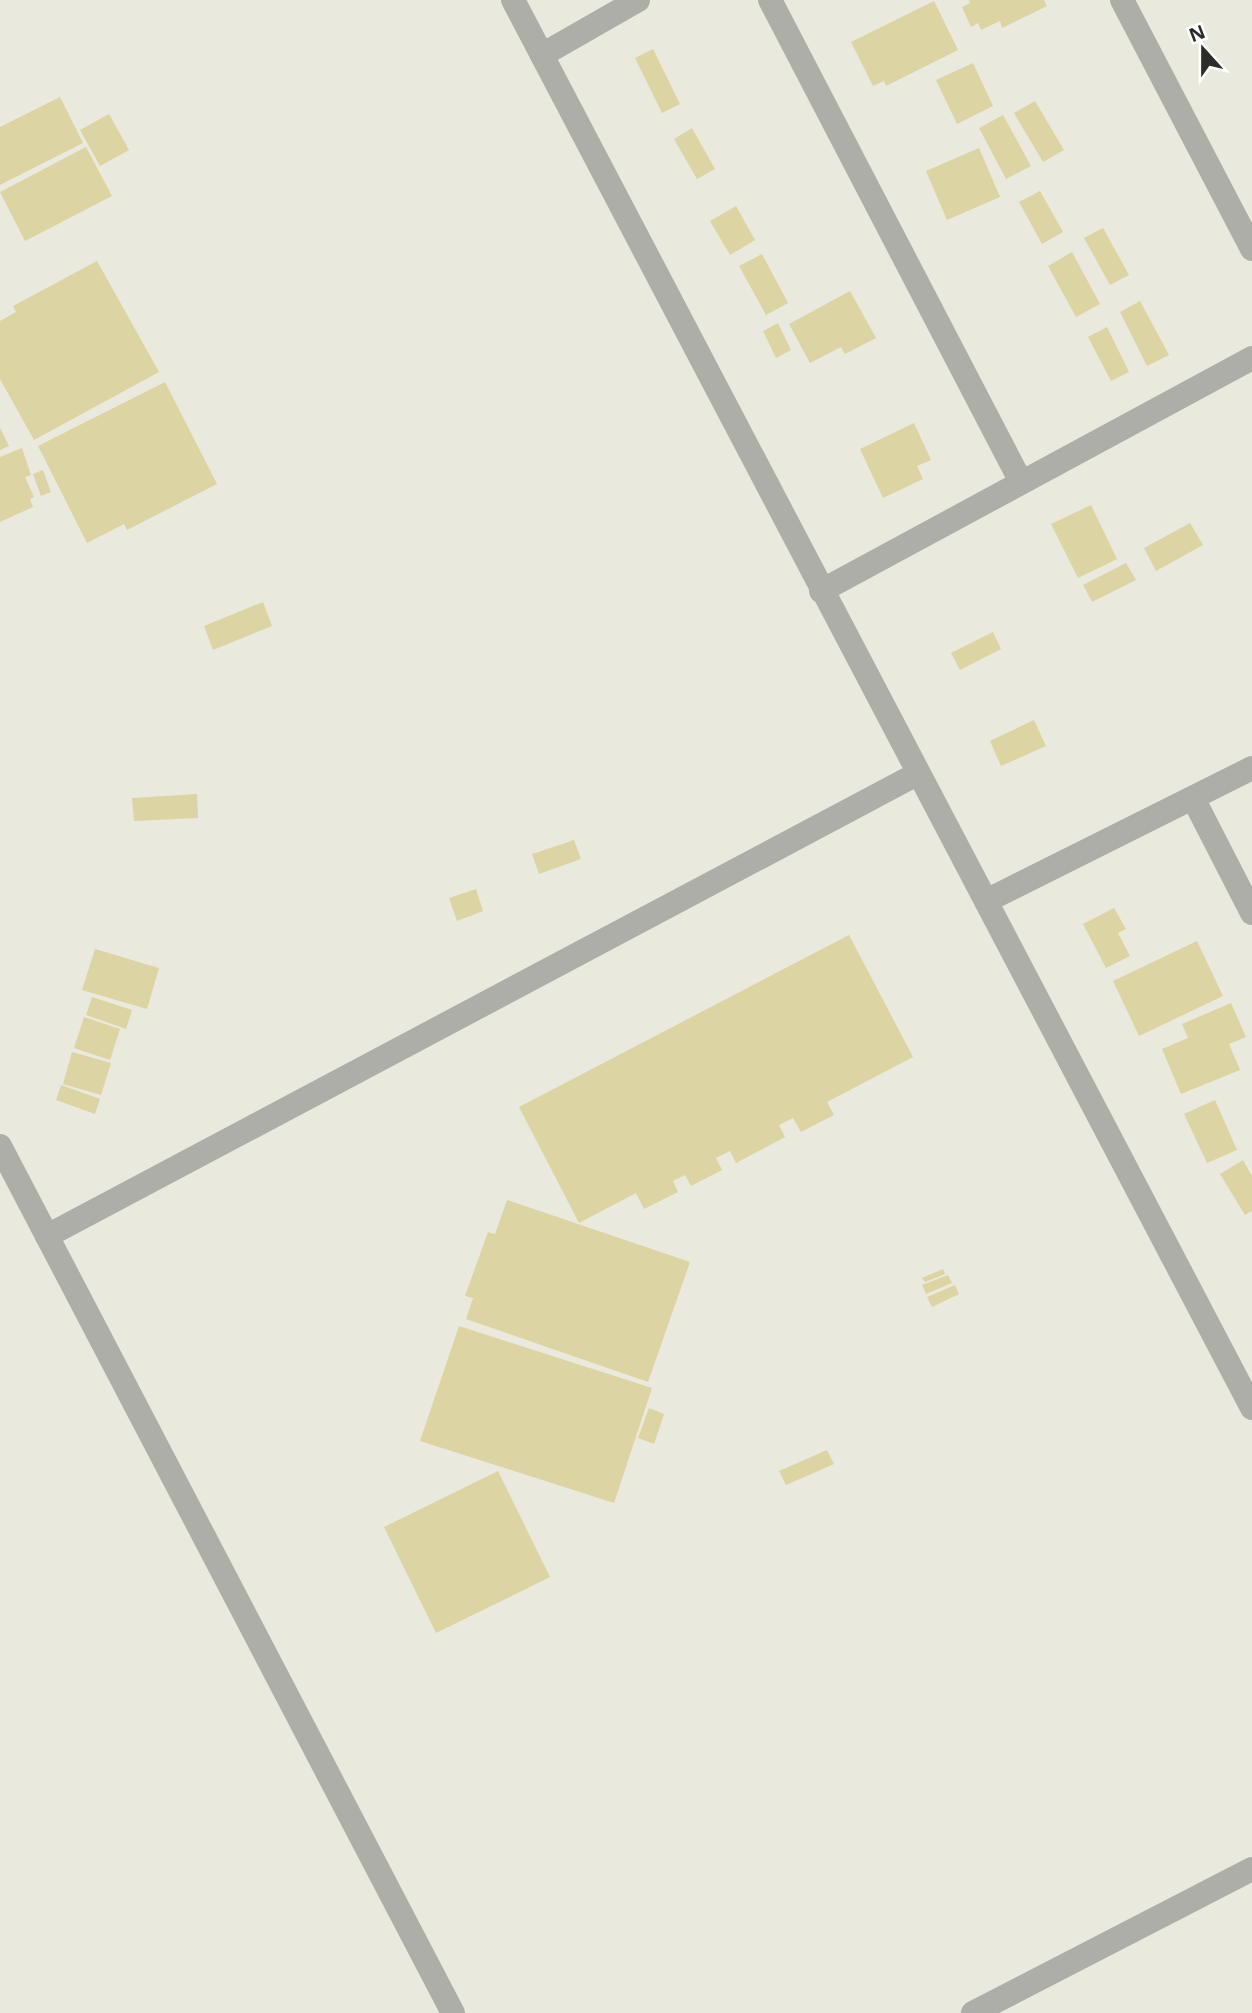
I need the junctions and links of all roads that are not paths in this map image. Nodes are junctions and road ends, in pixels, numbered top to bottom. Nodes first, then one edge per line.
1 (513, 0) edge
2 (638, 0) edge
3 (770, 0) edge
4 (1122, 0) edge
5 (542, 55) junction
6 (1252, 248) edge
7 (1252, 358) edge
8 (1021, 482) junction
9 (821, 591) junction
10 (1252, 768) edge
11 (917, 774) junction
12 (1193, 798) junction
13 (986, 901) junction
14 (1252, 913) edge
15 (0, 1146) edge
16 (47, 1236) junction
17 (1252, 1408) edge
18 (1252, 1869) edge
19 (453, 2013) edge
20 (973, 2013) edge

1 - 5 street
2 - 5 street
3 - 8 street
4 - 6 street
5 - 9 street
7 - 8 street
8 - 9 street
9 - 11 street
10 - 12 street
11 - 13 street
11 - 16 street
12 - 13 street
12 - 14 street
13 - 17 street
15 - 16 street
16 - 19 street
18 - 20 street

